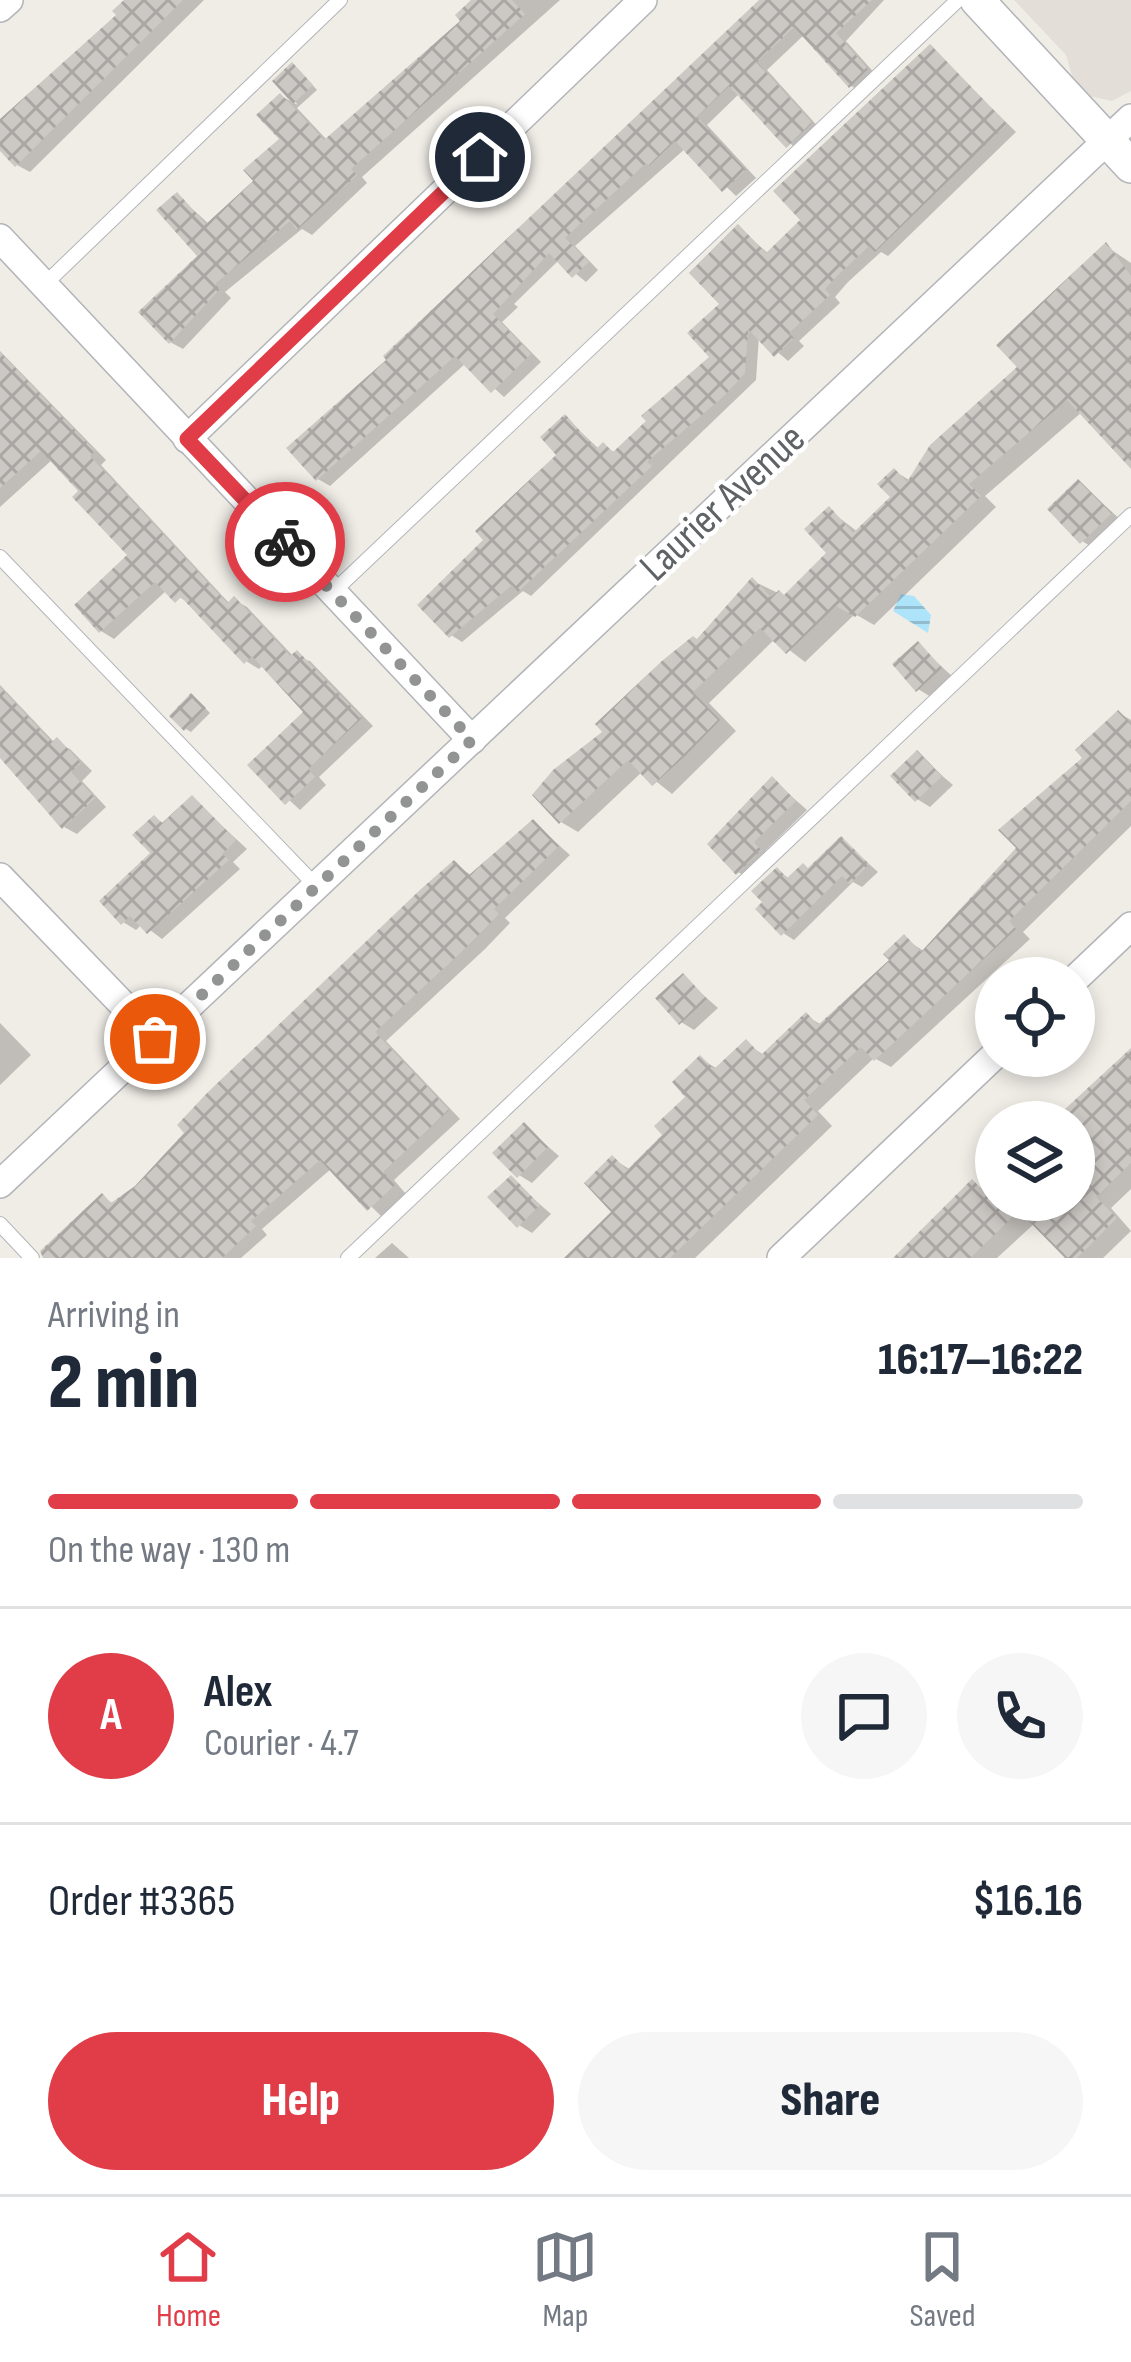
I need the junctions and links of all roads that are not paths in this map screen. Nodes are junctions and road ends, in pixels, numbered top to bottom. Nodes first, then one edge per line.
1 (9, 0) edge
2 (340, 0) edge
3 (643, 0) edge
4 (958, 0) edge
5 (977, 0) edge
6 (0, 8) edge
7 (1119, 129) edge
8 (1131, 166) edge
9 (0, 238) edge
10 (44, 285) junction
11 (187, 439) junction
12 (1131, 515) edge
13 (0, 556) edge
14 (333, 592) junction
15 (472, 740) junction
16 (0, 877) edge
17 (316, 886) junction
18 (1131, 926) edge
19 (1095, 960) edge
20 (155, 1039) junction
21 (975, 1074) edge
22 (0, 1184) edge
23 (0, 1224) edge
24 (32, 1258) edge
25 (348, 1258) edge
26 (781, 1258) edge

1 - 6 street
2 - 10 lane
3 - 11 street
4 - 14 lane
5 - 7 street
7 - 8 street
7 - 15 street, Laurier Avenue
9 - 10 street
10 - 11 street
11 - 14 street
12 - 25 lane
13 - 17 lane
14 - 15 street
15 - 17 street, Laurier Avenue
16 - 20 street
17 - 20 street, Laurier Avenue
18 - 19 street
20 - 22 street, Laurier Avenue
21 - 26 street
23 - 24 lane

